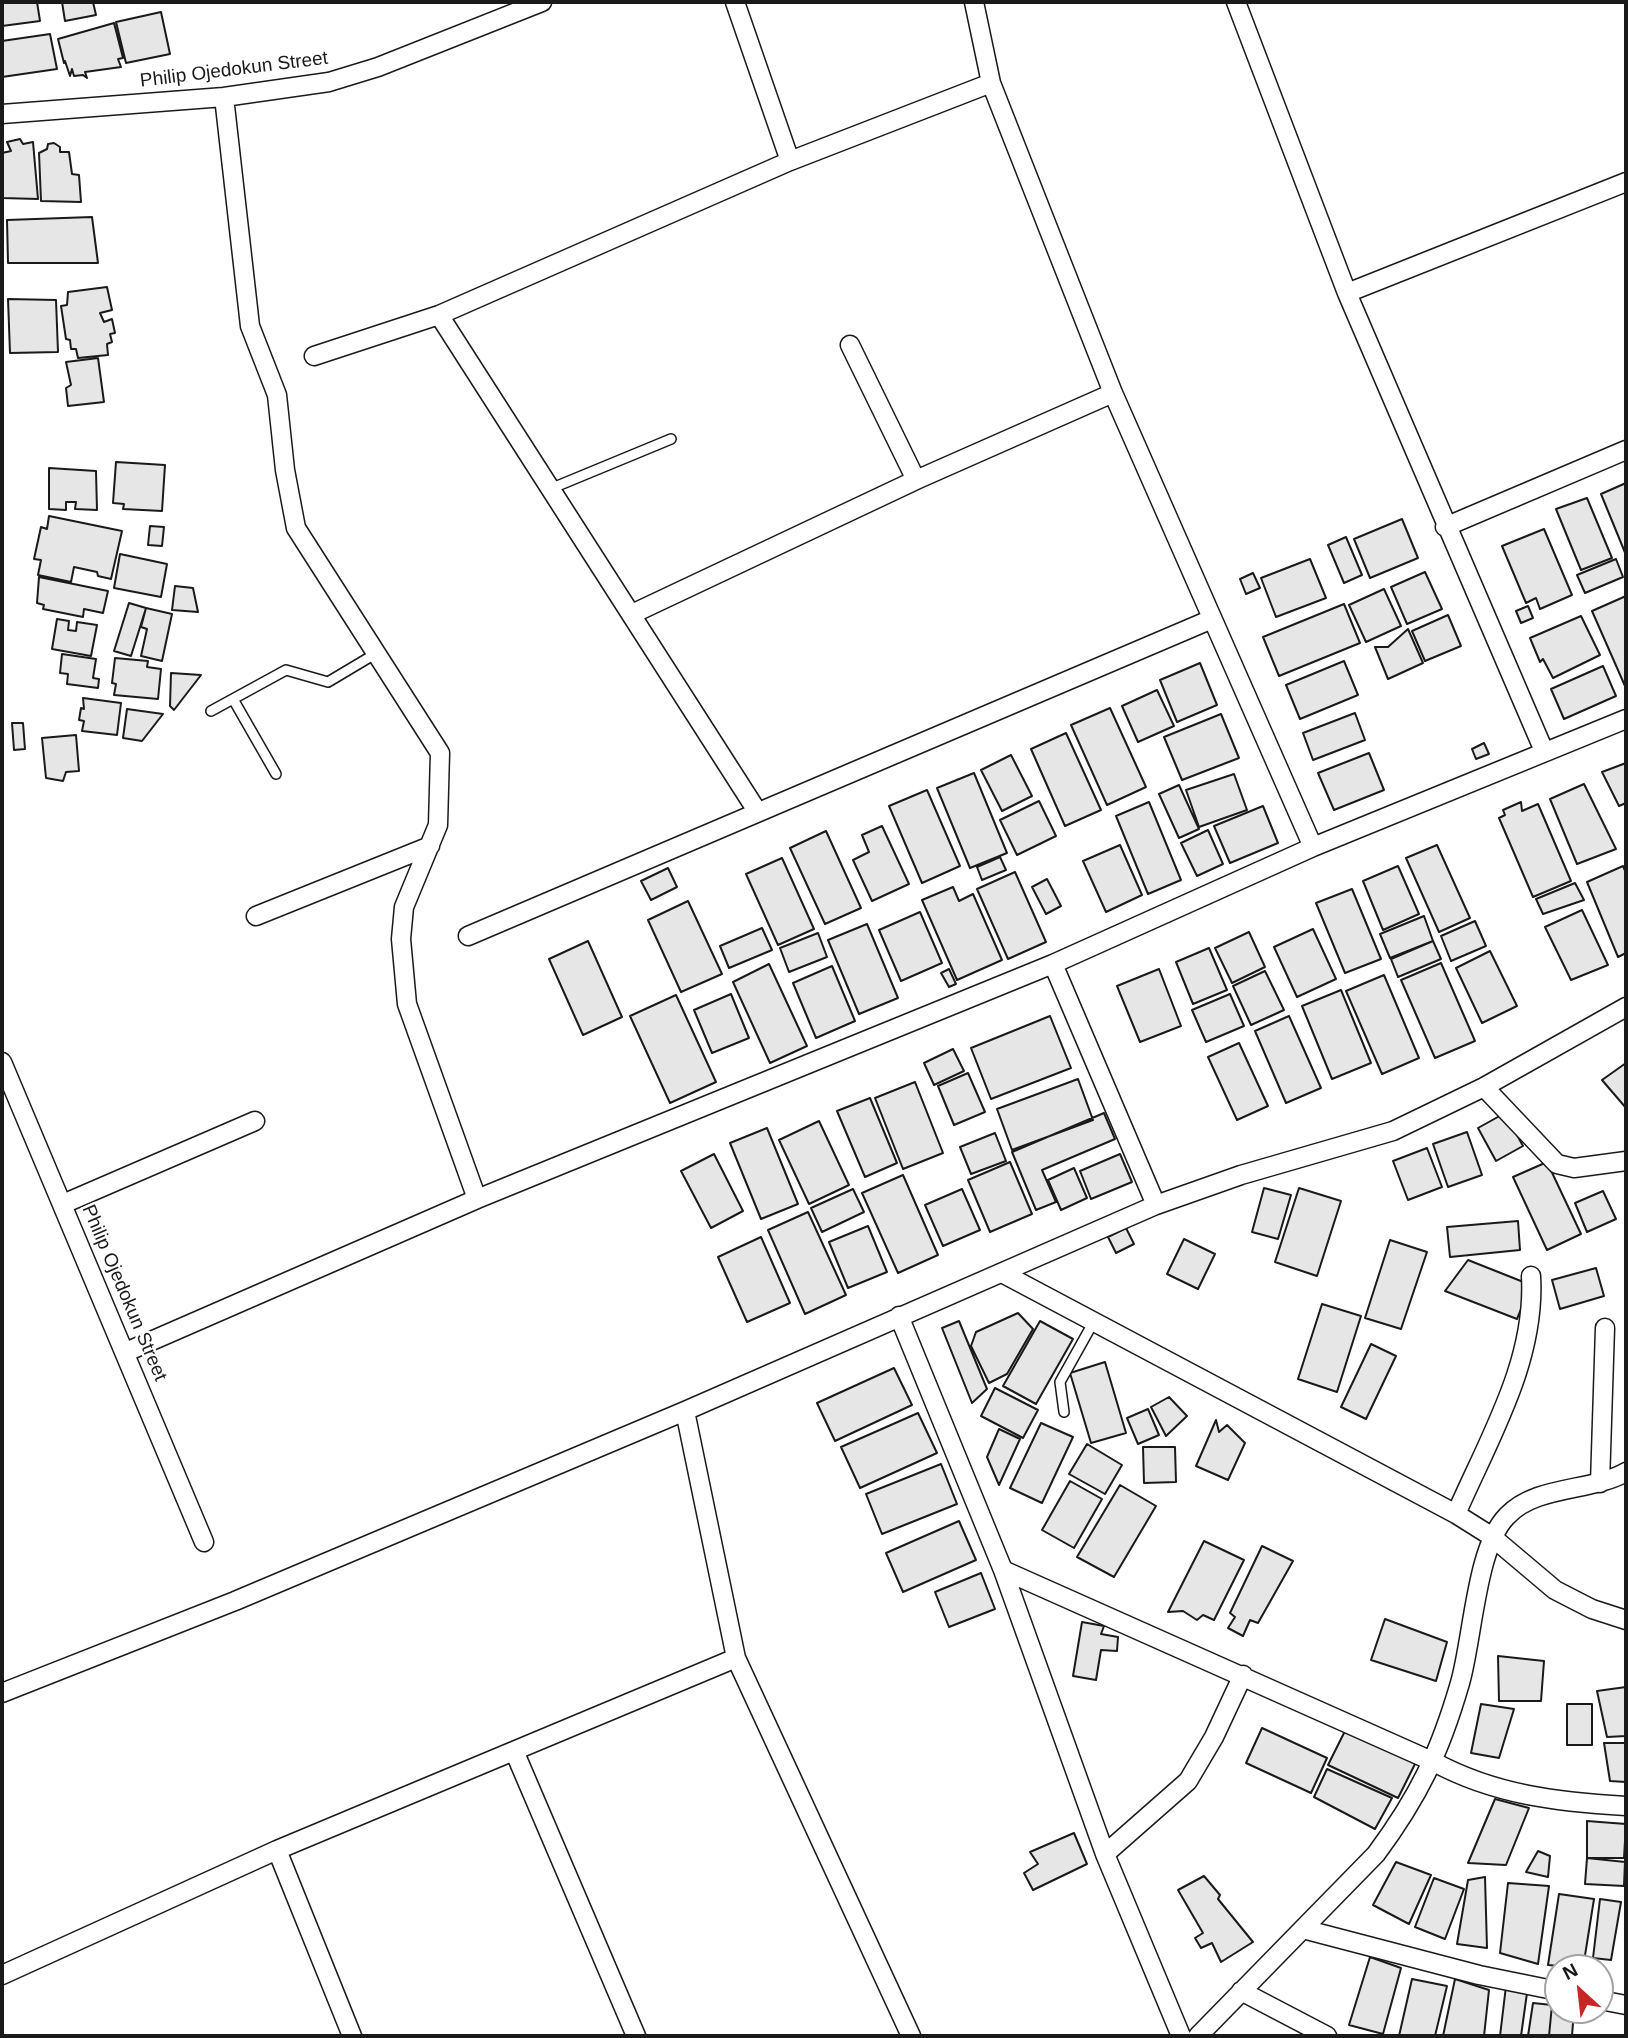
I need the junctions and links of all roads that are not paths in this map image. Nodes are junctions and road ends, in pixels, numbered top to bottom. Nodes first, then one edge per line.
1 (542, 2) edge
2 (734, 2) edge
3 (974, 2) edge
4 (1236, 2) edge
5 (991, 83) junction
6 (224, 97) junction
7 (2, 114) edge
8 (790, 161) junction
9 (1626, 182) edge
10 (1347, 293) junction
11 (439, 315) junction
12 (850, 345) dead end
13 (314, 356) dead end
14 (1114, 393) junction
15 (671, 439) dead end
16 (1626, 450) edge
17 (916, 480) junction
18 (550, 489) junction
19 (1445, 527) junction
20 (632, 614) junction
21 (1212, 619) junction
22 (375, 654) junction
23 (233, 699) junction
24 (211, 711) dead end
25 (1626, 719) edge
26 (1544, 751) junction
27 (276, 774) dead end
28 (757, 811) junction
29 (430, 846) junction
30 (1313, 847) junction
31 (256, 916) dead end
32 (467, 936) dead end
33 (1052, 964) junction
34 (1626, 1007) edge
35 (2, 1062) edge
36 (1484, 1087) junction
37 (255, 1121) dead end
38 (1626, 1161) edge
39 (477, 1199) junction
40 (62, 1204) junction
41 (1156, 1205) junction
42 (1002, 1273) junction
43 (1531, 1276) dead end
44 (899, 1317) junction
45 (1093, 1323) junction
46 (1605, 1328) dead end
47 (127, 1352) junction
48 (685, 1411) junction
49 (1064, 1412) dead end
50 (1626, 1472) edge
51 (1601, 1483) junction
52 (1456, 1514) junction
53 (1491, 1536) junction
54 (204, 1542) dead end
55 (1003, 1570) junction
56 (1626, 1620) edge
57 (736, 1658) junction
58 (1243, 1675) junction
59 (2, 1693) edge
60 (515, 1754) junction
61 (1434, 1762) junction
62 (1626, 1806) edge
63 (278, 1850) junction
64 (1105, 1854) junction
65 (1303, 1929) junction
66 (2, 1975) edge
67 (1544, 1988) edge
68 (1241, 1991) junction
69 (352, 2036) edge
70 (636, 2036) edge
71 (911, 2036) edge
72 (1181, 2036) edge
73 (1198, 2036) edge
74 (1327, 2036) edge

1 - 6 street, Philip Ojedokun Street
2 - 8 street
3 - 5 street
4 - 10 street
5 - 8 street
5 - 14 street
6 - 7 street, Philip Ojedokun Street
6 - 22 street
8 - 11 street
9 - 10 street
10 - 19 street
11 - 13 street
11 - 18 street
12 - 17 street
14 - 17 street
14 - 21 street
15 - 18 lane
16 - 19 street
17 - 20 street
18 - 20 street
19 - 26 street
20 - 28 street
21 - 28 street
21 - 30 street
22 - 23 lane
22 - 29 street
23 - 24 lane
23 - 27 lane
25 - 26 street
26 - 30 street
28 - 32 street
29 - 31 street
29 - 39 street
30 - 33 street
33 - 39 street
33 - 41 street
34 - 36 street
35 - 40 street, Philip Ojedokun Street
36 - 38 street
36 - 41 street
37 - 40 street
39 - 47 street
40 - 47 street, Philip Ojedokun Street
41 - 42 street
42 - 44 street
42 - 45 street
43 - 52 street
44 - 48 street
44 - 55 street
45 - 49 lane
45 - 52 street
46 - 51 street
47 - 54 street, Philip Ojedokun Street
48 - 57 street
48 - 59 street
50 - 51 street
51 - 53 street
52 - 53 street
53 - 56 street
53 - 61 street
55 - 58 street
55 - 64 street
57 - 60 street
57 - 71 street
58 - 61 street
58 - 64 street
60 - 63 street
60 - 70 street
61 - 62 street
61 - 65 street
63 - 66 street
63 - 69 street
64 - 72 street
65 - 67 street
65 - 68 street
68 - 73 street
68 - 74 street

